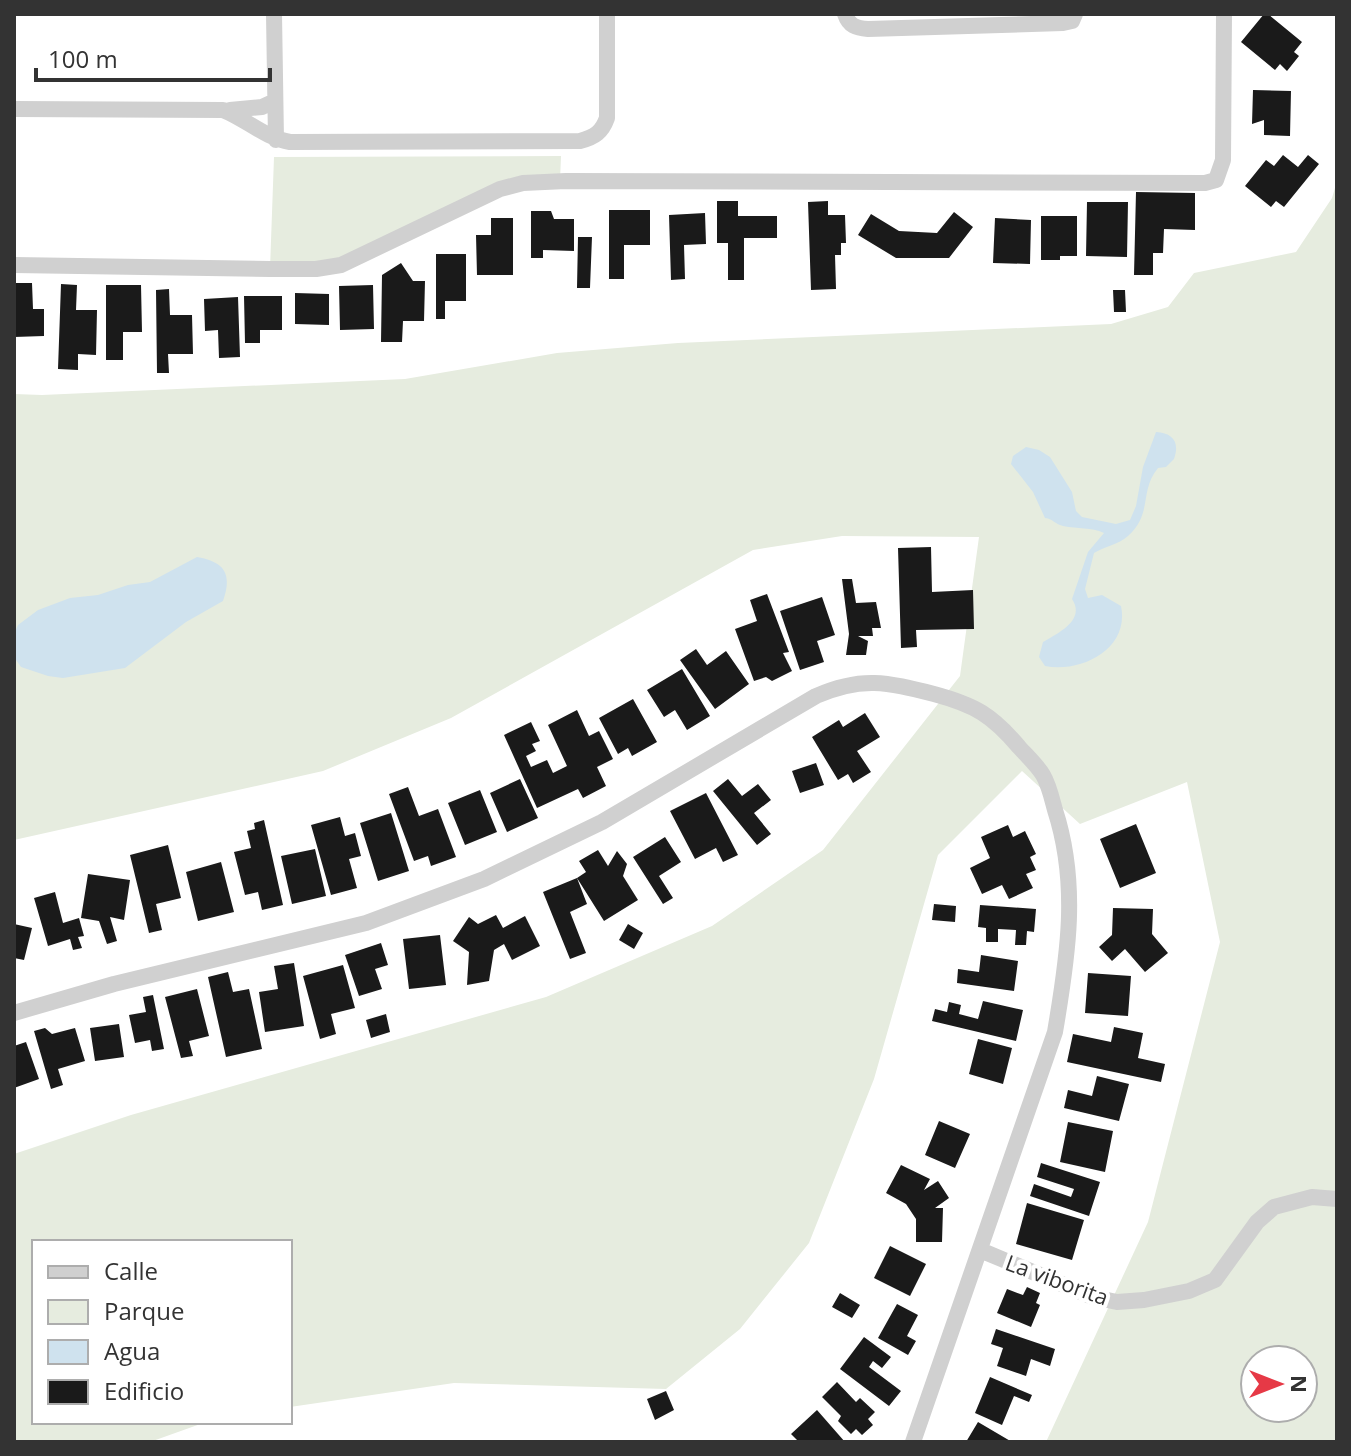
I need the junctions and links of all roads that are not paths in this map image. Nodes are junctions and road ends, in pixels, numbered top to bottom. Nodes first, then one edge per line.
1 (274, 14) edge
2 (607, 14) edge
3 (845, 14) edge
4 (1075, 14) edge
5 (1224, 14) edge
6 (275, 101) junction
7 (14, 109) edge
8 (223, 110) junction
9 (276, 140) junction
10 (14, 265) edge
11 (14, 1013) edge
12 (1337, 1199) edge
13 (980, 1250) junction
14 (913, 1442) edge

1 - 6 street
2 - 9 street
3 - 4 street
5 - 10 street
6 - 8 street
6 - 9 street
7 - 8 street
8 - 9 street
11 - 13 street
12 - 13 street, La viborita
13 - 14 street

